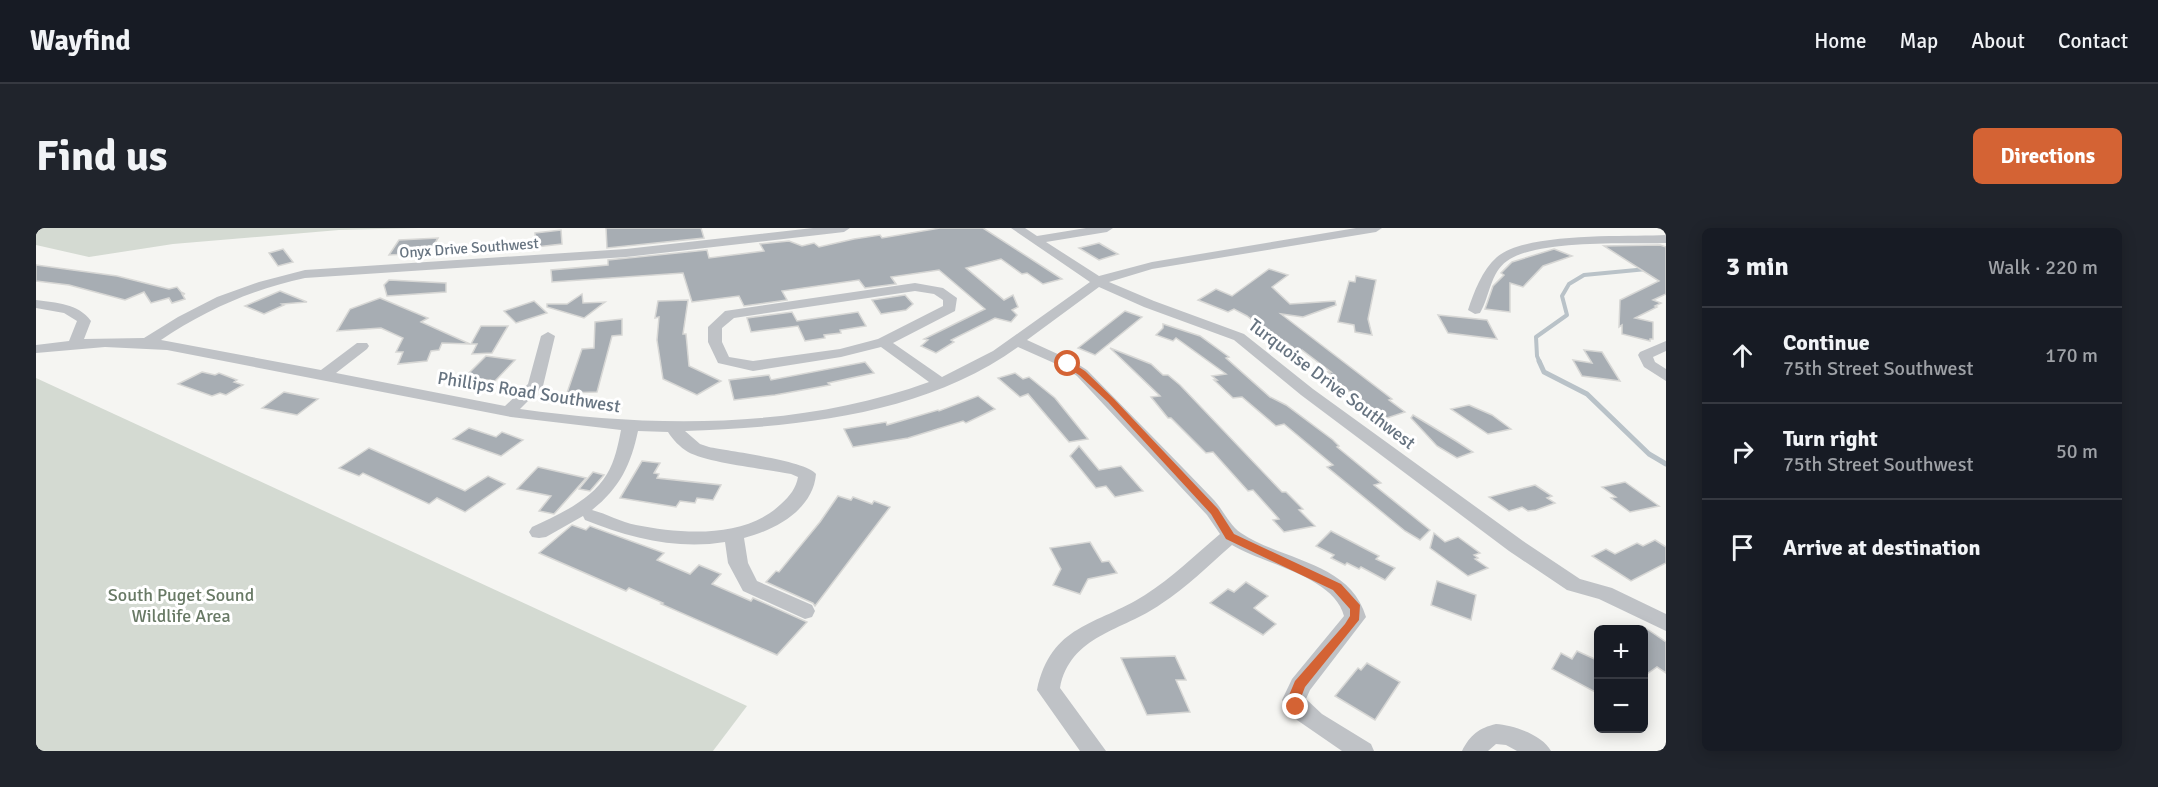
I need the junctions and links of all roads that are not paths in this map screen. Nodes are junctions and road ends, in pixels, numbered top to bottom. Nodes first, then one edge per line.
1 (844, 228) edge
2 (1017, 228) edge
3 (1107, 228) edge
4 (1376, 228) edge
5 (1035, 240) junction
6 (1666, 240) edge
7 (1099, 282) junction
8 (36, 304) edge
9 (1475, 310) dead end
10 (548, 336) dead end
11 (1017, 341) junction
12 (883, 342) junction
13 (75, 344) junction
14 (147, 344) junction
15 (1666, 345) edge
16 (362, 346) dead end
17 (36, 349) edge
18 (324, 375) junction
19 (1666, 376) edge
20 (940, 382) junction
21 (510, 411) junction
22 (674, 427) junction
23 (630, 428) junction
24 (592, 516) dead end
25 (539, 532) dead end
26 (734, 534) junction
27 (1230, 536) junction
28 (805, 611) dead end
29 (1666, 623) edge
30 (1094, 751) edge
31 (1362, 751) edge
32 (1474, 751) edge
33 (1539, 751) edge

1 - 14 street, Onyx Drive Southwest
2 - 5 street, Turquoise Drive Southwest
3 - 5 street
4 - 7 street, Phillips Road Southwest
5 - 7 street, Turquoise Drive Southwest
6 - 9 street
7 - 11 street, Phillips Road Southwest
7 - 29 street, Turquoise Drive Southwest
8 - 13 street
10 - 21 street
11 - 20 street, Phillips Road Southwest
11 - 27 street
12 - 12 street
12 - 20 street
13 - 14 street, Phillips Road Southwest
13 - 17 street, Phillips Road Southwest
14 - 18 street, Phillips Road Southwest
15 - 19 street
16 - 18 street
18 - 21 street, Phillips Road Southwest
20 - 22 street, Phillips Road Southwest
21 - 23 street, Phillips Road Southwest
22 - 23 street, Phillips Road Southwest
22 - 26 street
23 - 25 street
24 - 26 street
26 - 28 street
27 - 30 street
27 - 31 street
32 - 33 street

